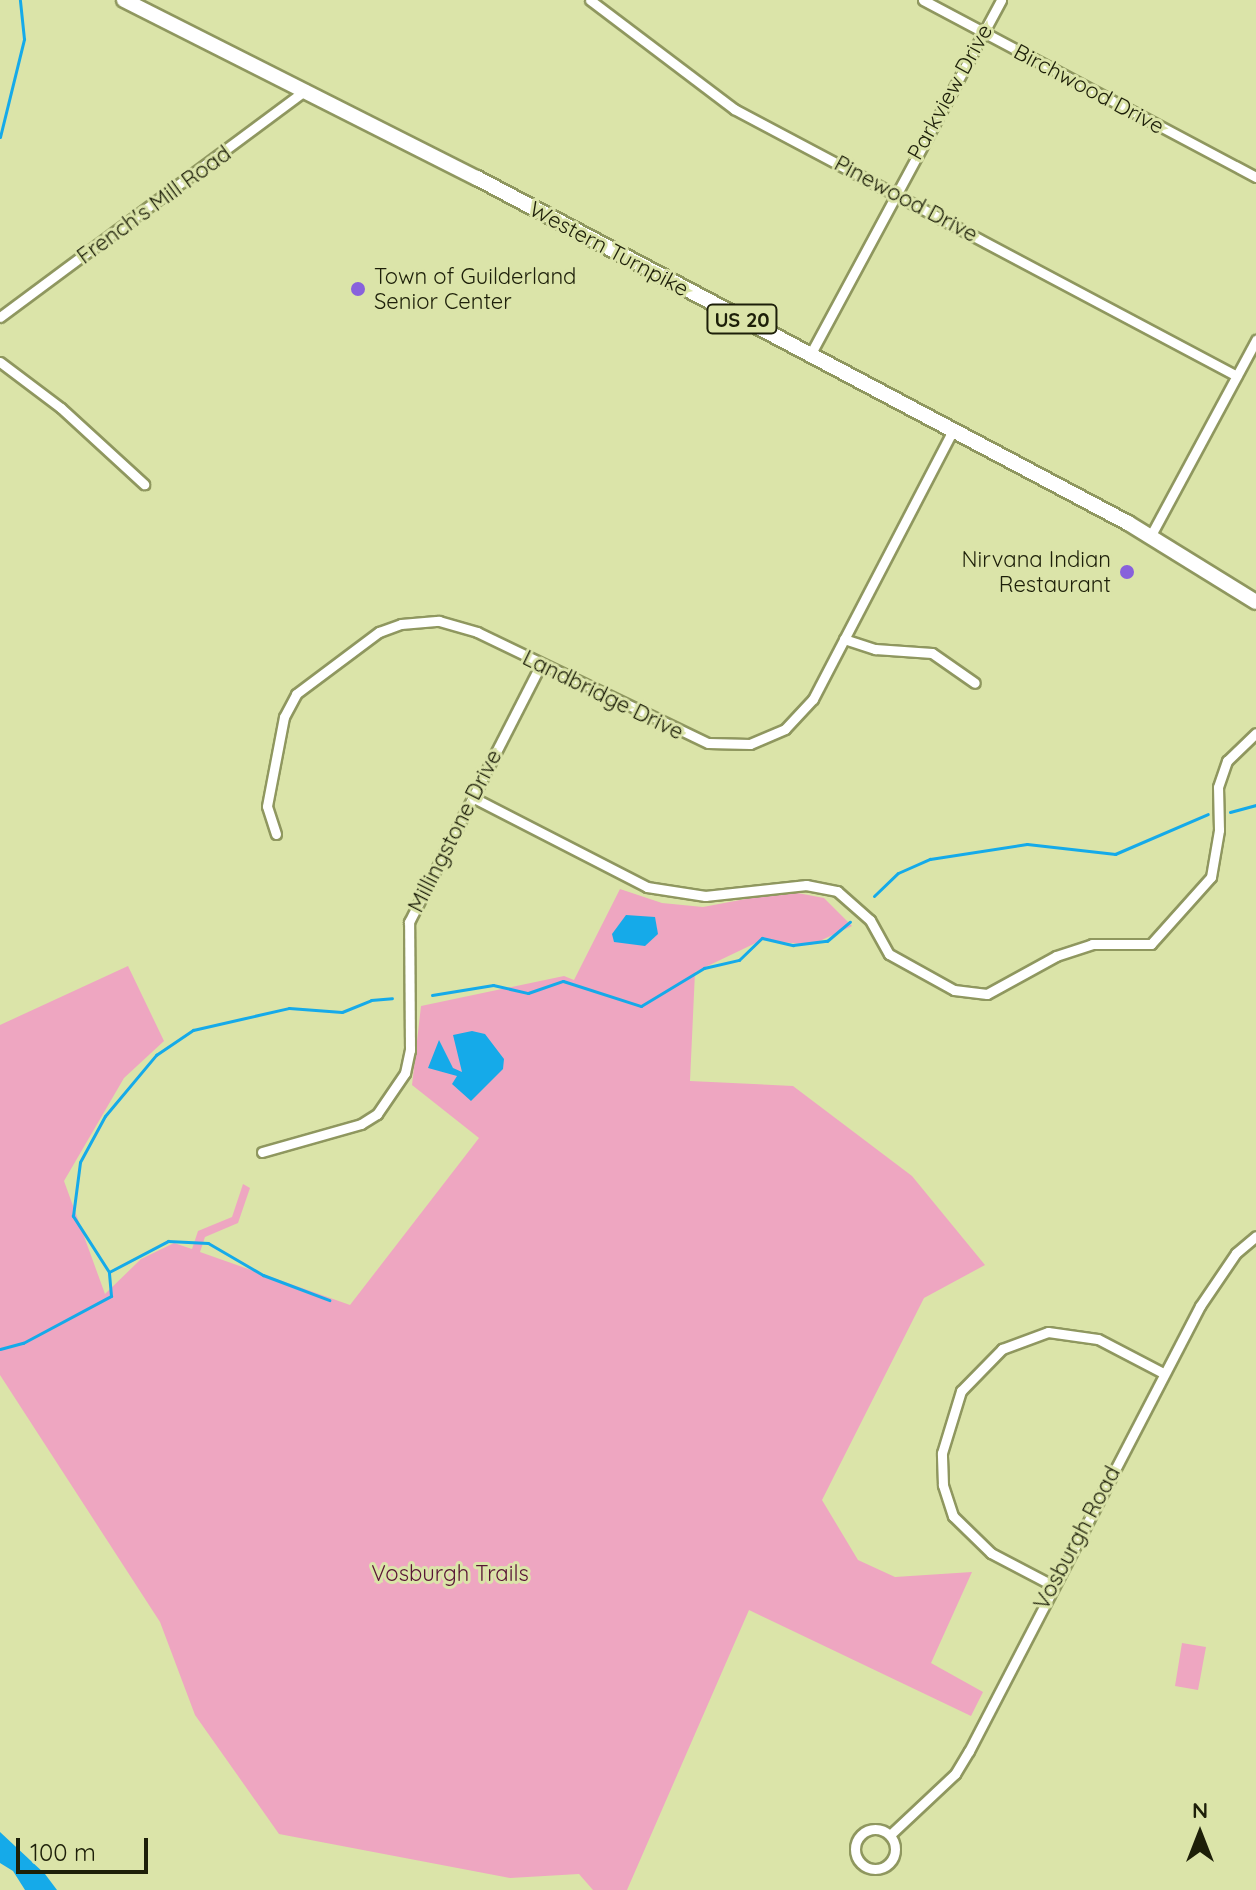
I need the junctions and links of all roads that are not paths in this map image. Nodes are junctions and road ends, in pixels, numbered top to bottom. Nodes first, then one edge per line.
1 (124, 0) edge
2 (590, 0) edge
3 (923, 0) edge
4 (1001, 0) edge
5 (983, 33) junction
6 (306, 90) junction
7 (1256, 177) edge
8 (895, 192) junction
9 (0, 317) edge
10 (1256, 340) edge
11 (810, 355) junction
12 (0, 362) edge
13 (1237, 376) junction
14 (953, 430) junction
15 (144, 484) dead end
16 (1150, 537) junction
17 (1256, 602) edge
18 (844, 639) junction
19 (540, 666) junction
20 (975, 683) dead end
21 (1256, 733) edge
22 (472, 797) junction
23 (276, 834) dead end
24 (262, 1152) dead end
25 (1256, 1236) edge
26 (1163, 1373) junction
27 (1052, 1585) junction
28 (891, 1834) junction

1 - 6 main road, Western Turnpike / US 20
2 - 8 street, Pinewood Drive
3 - 5 street, Birchwood Drive
4 - 5 street, Parkview Drive
5 - 7 street, Birchwood Drive
5 - 8 street, Parkview Drive
6 - 9 street, French's Mill Road
6 - 11 main road, Western Turnpike / US 20
8 - 11 street, Parkview Drive
8 - 13 street, Pinewood Drive
10 - 13 street
11 - 14 main road, Western Turnpike / US 20
12 - 15 street
13 - 16 street
14 - 16 main road, Western Turnpike / US 20
14 - 18 street, Landbridge Drive
16 - 17 main road, Western Turnpike / US 20
18 - 19 street, Landbridge Drive
18 - 20 street
19 - 22 street, Millingstone Drive
19 - 23 street, Landbridge Drive
21 - 22 street
22 - 24 street, Millingstone Drive
25 - 26 street, Vosburgh Road
26 - 27 street, Vosburgh Road
26 - 27 street
27 - 28 street, Vosburgh Road
28 - 28 street, Vosburgh Road

